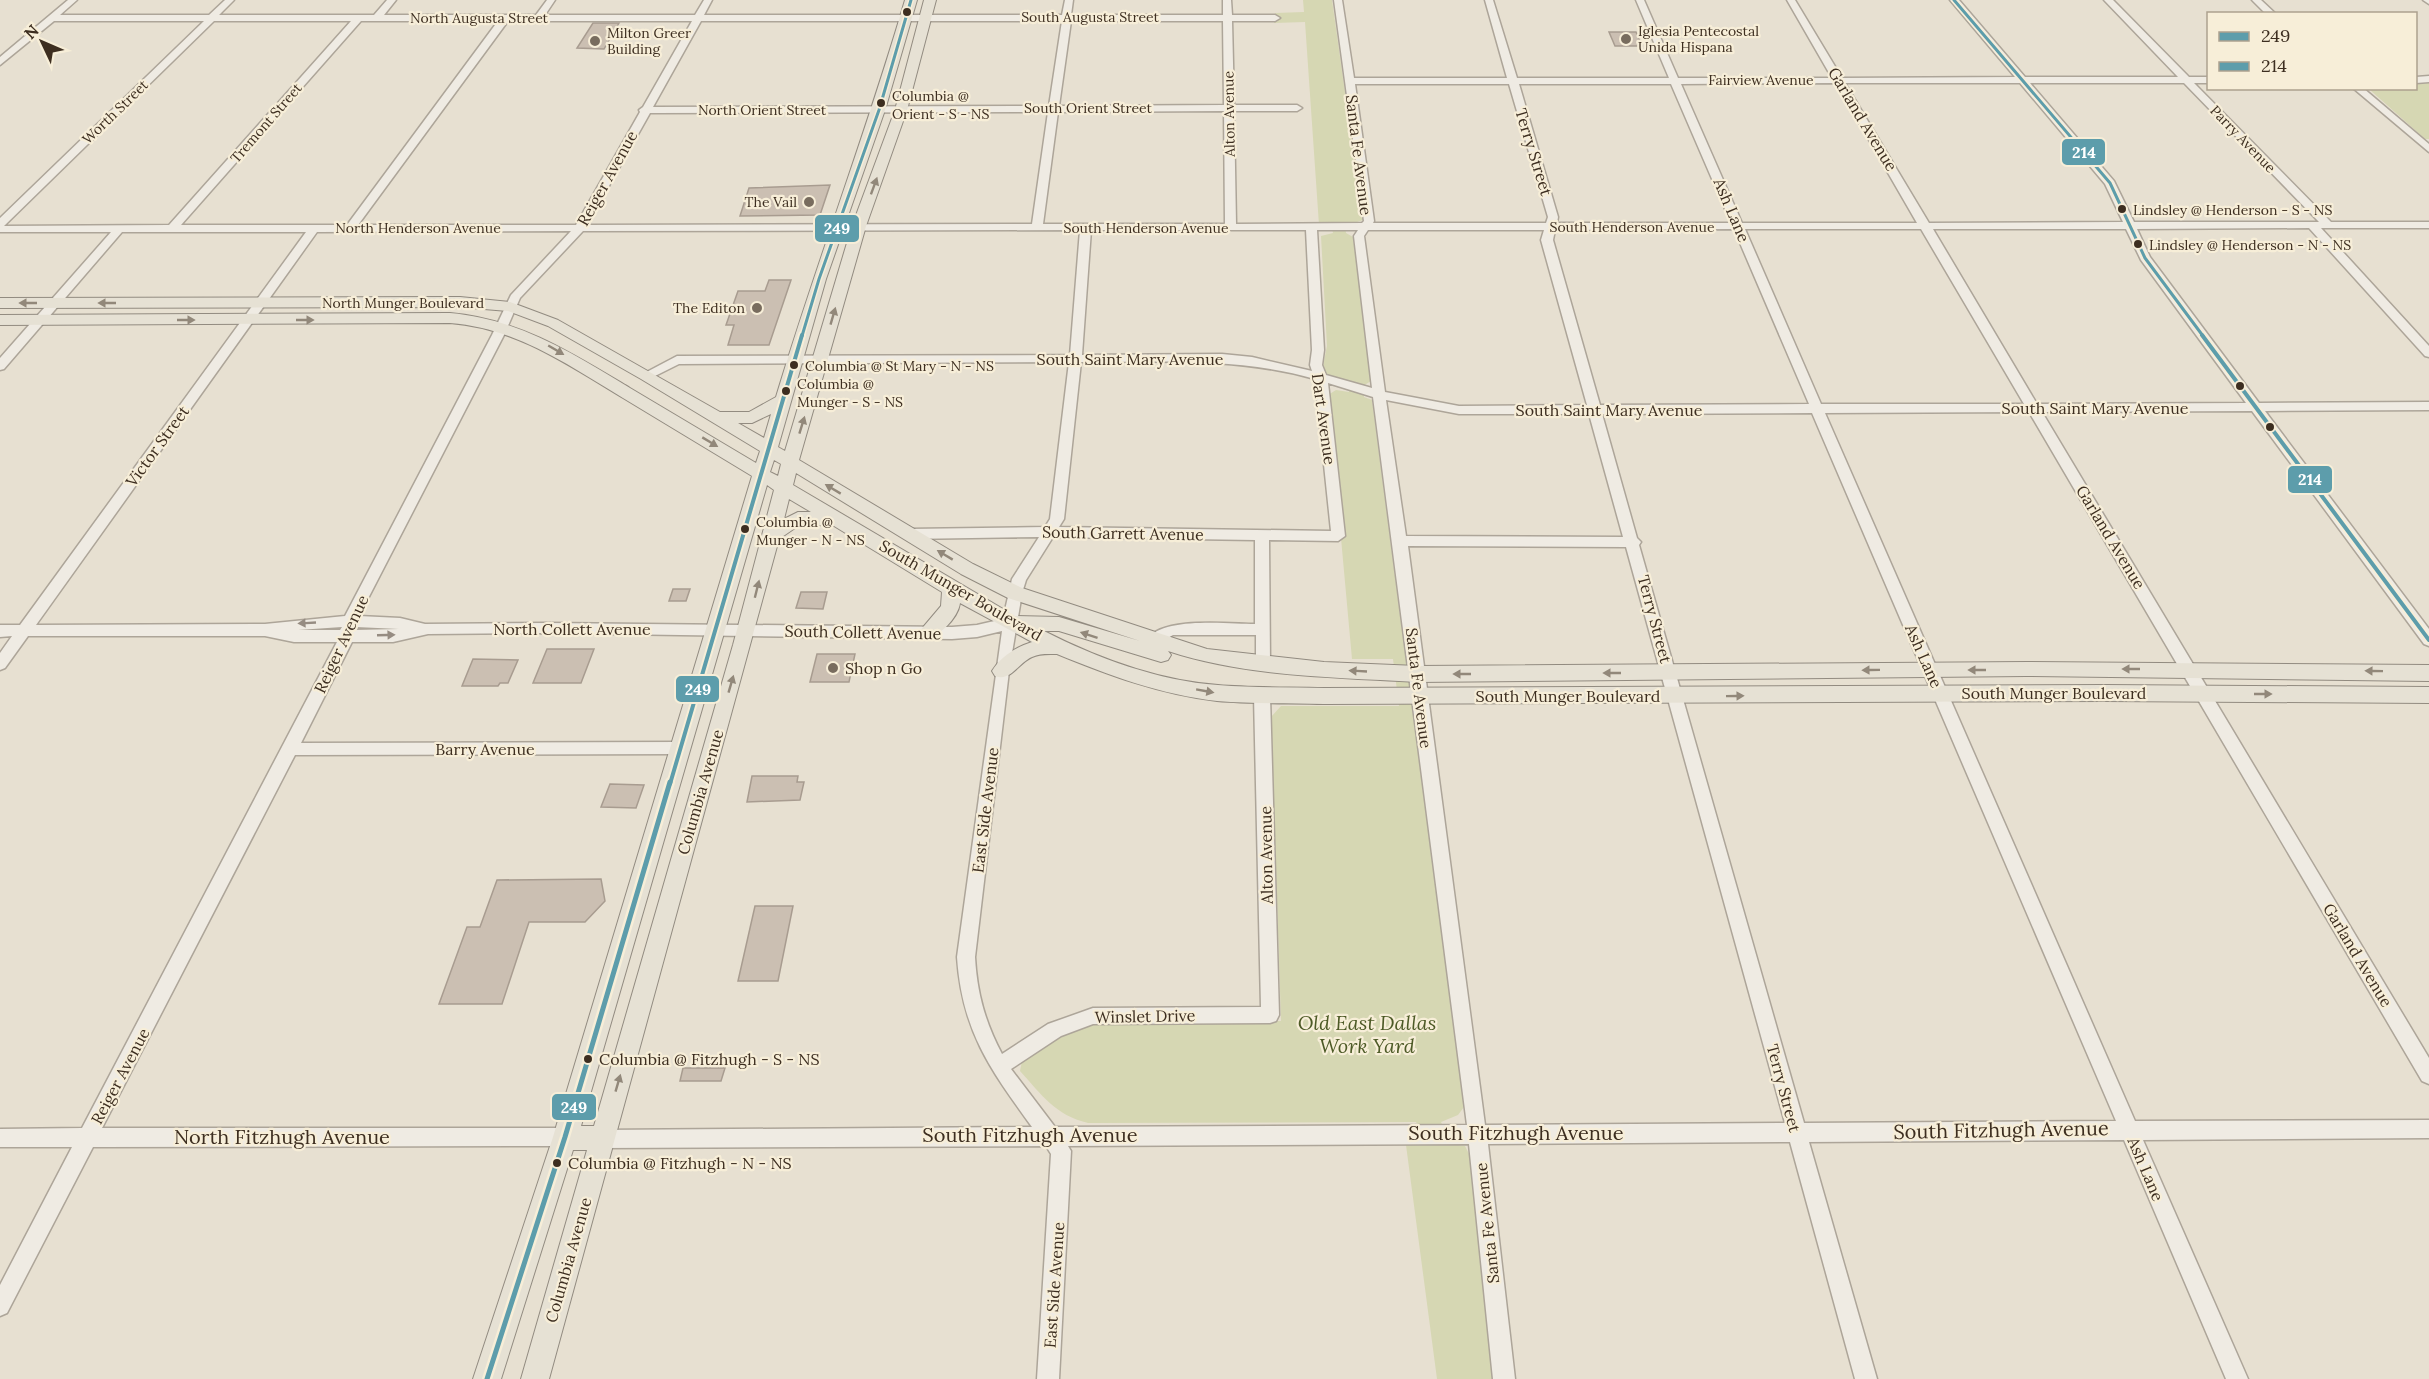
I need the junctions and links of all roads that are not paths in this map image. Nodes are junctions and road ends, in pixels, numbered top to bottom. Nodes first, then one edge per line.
1 (73, 0) edge
2 (230, 0) edge
3 (392, 0) edge
4 (551, 0) edge
5 (708, 0) edge
6 (911, 0) edge
7 (930, 0) edge
8 (1069, 0) edge
9 (1227, 0) edge
10 (1338, 0) edge
11 (1489, 0) edge
12 (1640, 0) edge
13 (1791, 0) edge
14 (1954, 0) edge
15 (2108, 0) edge
16 (2256, 0) edge
17 (2270, 12) edge
18 (1066, 17) junction
19 (1227, 17) junction
20 (51, 18) junction
21 (211, 18) junction
22 (358, 18) junction
23 (376, 18) junction
24 (505, 18) junction
25 (697, 18) junction
26 (906, 18) junction
27 (926, 18) junction
28 (1275, 18) dead end
29 (538, 19) junction
30 (0, 50) edge
31 (14, 50) junction
32 (0, 62) edge
33 (1839, 80) junction
34 (2022, 80) junction
35 (2185, 80) junction
36 (2207, 80) edge
37 (1350, 81) junction
38 (1676, 81) junction
39 (1513, 82) junction
40 (2359, 90) edge
41 (1053, 108) junction
42 (1230, 108) junction
43 (1297, 108) dead end
44 (644, 110) junction
45 (879, 110) junction
46 (901, 110) junction
47 (2429, 149) edge
48 (0, 224) edge
49 (2429, 225) edge
50 (859, 226) junction
51 (1553, 226) junction
52 (2130, 226) junction
53 (2313, 226) junction
54 (2329, 226) junction
55 (835, 227) junction
56 (1927, 227) junction
57 (120, 228) junction
58 (173, 228) junction
59 (314, 228) junction
60 (350, 228) junction
61 (580, 228) junction
62 (1037, 228) junction
63 (1086, 228) junction
64 (1230, 228) junction
65 (1740, 228) junction
66 (0, 229) edge
67 (1311, 229) junction
68 (1364, 229) junction
69 (0, 303) edge
70 (55, 303) junction
71 (259, 303) junction
72 (510, 307) junction
73 (40, 319) junction
74 (0, 320) edge
75 (247, 320) junction
76 (502, 326) junction
77 (2429, 353) edge
78 (1075, 358) junction
79 (796, 360) junction
80 (820, 361) junction
81 (0, 366) edge
82 (647, 375) junction
83 (1321, 378) junction
84 (1379, 396) junction
85 (785, 399) junction
86 (2429, 406) edge
87 (2256, 408) junction
88 (2036, 409) junction
89 (1596, 410) junction
90 (1817, 410) junction
91 (716, 417) junction
92 (768, 449) junction
93 (790, 462) junction
94 (762, 473) junction
95 (784, 486) junction
96 (844, 521) junction
97 (1051, 532) junction
98 (909, 534) junction
99 (1262, 535) junction
100 (770, 536) junction
101 (1338, 536) joint
102 (1400, 541) junction
103 (1634, 542) junction
104 (913, 564) junction
105 (952, 589) junction
106 (1015, 593) junction
107 (1010, 623) junction
108 (348, 629) junction
109 (716, 629) junction
110 (1262, 629) junction
111 (746, 630) junction
112 (0, 631) edge
113 (24, 631) junction
114 (928, 632) junction
115 (1154, 640) junction
116 (2429, 640) edge
117 (1061, 648) junction
118 (1208, 657) junction
119 (1263, 663) junction
120 (0, 664) edge
121 (2190, 669) junction
122 (1002, 670) junction
123 (1929, 670) junction
124 (1670, 673) junction
125 (2429, 673) edge
126 (1417, 674) junction
127 (1941, 693) junction
128 (2204, 693) junction
129 (1419, 695) junction
130 (2429, 695) edge
131 (1262, 696) junction
132 (1677, 696) junction
133 (680, 748) junction
134 (290, 749) junction
135 (638, 890) junction
136 (672, 891) junction
137 (1270, 1015) joint
138 (999, 1067) junction
139 (2429, 1075) edge
140 (2128, 1129) junction
141 (2429, 1129) edge
142 (1796, 1131) junction
143 (1478, 1133) junction
144 (1049, 1135) junction
145 (565, 1137) junction
146 (0, 1138) edge
147 (86, 1139) junction
148 (602, 1139) junction
149 (0, 1306) edge
150 (487, 1379) edge
151 (535, 1379) edge
152 (1048, 1379) edge
153 (1504, 1379) edge
154 (1866, 1379) edge
155 (2237, 1379) edge

1 - 20 street
2 - 21 street, Worth Street
3 - 23 street
4 - 29 street
5 - 25 street, Reiger Avenue
6 - 26 main road, Columbia Avenue
7 - 27 main road, Columbia Avenue
8 - 18 street
9 - 19 street, Alton Avenue
10 - 37 street, Santa Fe Avenue
11 - 39 street, Terry Street
12 - 38 street, Ash Lane
13 - 33 street, Garland Avenue
14 - 34 street
15 - 35 street, Parry Avenue
16 - 17 street
18 - 19 street, South Augusta Street
18 - 27 street, South Augusta Street
18 - 41 street
19 - 28 street, South Augusta Street
19 - 42 street, Alton Avenue
20 - 21 street, North Augusta Street
20 - 31 street
21 - 22 street, North Augusta Street
21 - 48 street, Worth Street
22 - 23 street, North Augusta Street
22 - 58 street, Tremont Street
23 - 24 street, North Augusta Street
24 - 29 street, North Augusta Street
24 - 60 street
25 - 26 street, North Augusta Street
25 - 29 street, North Augusta Street
25 - 44 street, Reiger Avenue
26 - 27 street, South Augusta Street
26 - 45 main road, Columbia Avenue
27 - 46 main road, Columbia Avenue
30 - 31 street
31 - 32 street
33 - 34 street, Fairview Avenue
33 - 38 street, Fairview Avenue
33 - 56 street, Garland Avenue
34 - 35 street, Fairview Avenue
34 - 52 street
35 - 36 street, Fairview Avenue
35 - 54 street, Parry Avenue
37 - 39 street, Fairview Avenue
37 - 68 street, Santa Fe Avenue
38 - 39 street, Fairview Avenue
38 - 65 street, Ash Lane
39 - 51 street, Terry Street
40 - 47 street
41 - 42 street, South Orient Street
41 - 46 street, South Orient Street
41 - 62 street
42 - 43 street, South Orient Street
42 - 64 street, Alton Avenue
44 - 45 street, North Orient Street
44 - 61 street, Reiger Avenue
45 - 46 street, South Orient Street
45 - 55 main road, Columbia Avenue
50 -> 46 main road, Columbia Avenue
49 - 54 street, South Henderson Avenue
50 - 55 street, South Henderson Avenue
50 - 62 street, South Henderson Avenue
80 -> 50 main road, Columbia Avenue
51 - 65 street, South Henderson Avenue
51 - 68 street, South Henderson Avenue
51 - 89 street, Terry Street
52 - 53 street, South Henderson Avenue
52 - 56 street, South Henderson Avenue
52 - 87 street
53 - 54 street, South Henderson Avenue
53 - 77 street
55 - 61 street, North Henderson Avenue
55 - 79 main road, Columbia Avenue
56 - 65 street, South Henderson Avenue
56 - 88 street, Garland Avenue
57 - 58 street, North Henderson Avenue
57 - 66 street, North Henderson Avenue
57 - 70 street
58 - 59 street, North Henderson Avenue
59 - 60 street, North Henderson Avenue
59 - 71 street, Victor Street
60 - 61 street, North Henderson Avenue
61 - 72 street, Reiger Avenue
62 - 63 street, South Henderson Avenue
63 - 64 street, South Henderson Avenue
63 - 78 street, East Side Avenue
64 - 67 street, South Henderson Avenue
65 - 90 street, Ash Lane
67 - 68 street, South Henderson Avenue
67 - 83 street, Dart Avenue
68 - 84 street, Santa Fe Avenue
70 -> 69 main road, North Munger Boulevard
71 -> 70 main road, North Munger Boulevard
70 - 73 street
71 - 72 main road, North Munger Boulevard
71 - 75 street, Victor Street
72 - 76 street, Reiger Avenue
72 - 82 main road, North Munger Boulevard
73 - 74 main road, North Munger Boulevard
73 -> 75 main road, North Munger Boulevard
73 - 81 street
75 -> 76 main road, North Munger Boulevard
75 - 113 street, Victor Street
76 -> 94 main road, North Munger Boulevard
76 - 108 street, Reiger Avenue
78 - 80 street, South Saint Mary Avenue
78 - 83 street, South Saint Mary Avenue
78 - 97 street, East Side Avenue
79 - 80 street, South Saint Mary Avenue
79 - 82 street, South Saint Mary Avenue
79 - 85 main road, Columbia Avenue
93 -> 80 main road, Columbia Avenue
82 - 91 main road, North Munger Boulevard
83 - 84 street, South Saint Mary Avenue
83 - 101 street, Dart Avenue
84 - 89 street, South Saint Mary Avenue
84 - 102 street, Santa Fe Avenue
85 - 91 main road
85 - 92 main road, Columbia Avenue
86 - 87 street, South Saint Mary Avenue
87 - 88 street, South Saint Mary Avenue
87 - 116 street
88 - 90 street, South Saint Mary Avenue
88 - 121 street, Garland Avenue
89 - 90 street, South Saint Mary Avenue
89 - 103 street, Terry Street
90 - 123 street, Ash Lane
91 - 92 main road, North Munger Boulevard
92 - 93 main road, South Munger Boulevard
92 - 94 main road, Columbia Avenue
93 - 95 main road, Columbia Avenue
98 -> 93 main road, South Munger Boulevard
94 - 95 main road, South Munger Boulevard
94 - 109 main road, Columbia Avenue
95 - 96 main road, South Munger Boulevard
95 - 100 main road, Columbia Avenue
96 - 100 main road
96 - 104 main road, South Munger Boulevard
97 - 98 street, South Garrett Avenue
97 - 99 street, South Garrett Avenue
97 - 106 street, East Side Avenue
106 -> 98 main road, South Munger Boulevard
99 - 101 street, South Garrett Avenue
99 - 110 street
111 -> 100 main road, Columbia Avenue
102 - 103 street
102 - 126 street, Santa Fe Avenue
103 - 124 street, Terry Street
104 - 105 main road, South Munger Boulevard
104 - 106 main road
105 - 107 main road, South Munger Boulevard
105 - 114 main road
106 - 107 street, East Side Avenue
106 - 115 main road, South Munger Boulevard
107 - 114 street, South Collett Avenue
107 - 117 main road, South Munger Boulevard
118 -> 107 main road
107 - 122 street, East Side Avenue
108 - 109 street, North Collett Avenue
108 - 113 street, North Collett Avenue
108 - 134 street, Reiger Avenue
109 - 111 street, South Collett Avenue
109 - 133 main road, Columbia Avenue
110 - 115 street
110 - 119 street
111 - 114 street, South Collett Avenue
136 -> 111 main road, Columbia Avenue
112 - 113 street, North Collett Avenue
113 - 120 street, Victor Street
115 - 118 main road, South Munger Boulevard
117 - 122 main road
117 -> 131 main road, South Munger Boulevard
118 - 119 main road, South Munger Boulevard
126 -> 119 main road, South Munger Boulevard
121 -> 123 main road, South Munger Boulevard
125 -> 121 main road, South Munger Boulevard
121 - 128 street, Garland Avenue
122 - 138 street, East Side Avenue
123 -> 124 main road, South Munger Boulevard
123 - 127 street, Ash Lane
124 -> 126 main road, South Munger Boulevard
124 - 132 street, Terry Street
126 - 129 street, Santa Fe Avenue
127 - 128 main road, South Munger Boulevard
132 -> 127 main road, South Munger Boulevard
127 - 140 street, Ash Lane
128 -> 130 main road, South Munger Boulevard
128 - 139 street, Garland Avenue
129 - 131 main road, South Munger Boulevard
129 - 132 main road, South Munger Boulevard
129 - 143 street, Santa Fe Avenue
131 - 137 street, Alton Avenue
132 - 142 street, Terry Street
133 - 134 street, Barry Avenue
133 - 135 main road, Columbia Avenue
134 - 147 street, Reiger Avenue
135 - 136 main road
135 - 145 main road, Columbia Avenue
148 -> 136 main road, Columbia Avenue
137 - 138 street, Winslet Drive
138 - 144 street, East Side Avenue
140 - 141 street, South Fitzhugh Avenue
140 - 142 street, South Fitzhugh Avenue
140 - 155 street, Ash Lane
142 - 143 street, South Fitzhugh Avenue
142 - 154 street, Terry Street
143 - 144 street, South Fitzhugh Avenue
143 - 153 street, Santa Fe Avenue
144 - 148 street, South Fitzhugh Avenue
144 - 152 street, East Side Avenue
145 - 147 street, North Fitzhugh Avenue
145 - 148 main road
145 - 150 main road, Columbia Avenue
146 - 147 street, North Fitzhugh Avenue
147 - 149 street, Reiger Avenue
148 - 151 main road, Columbia Avenue

